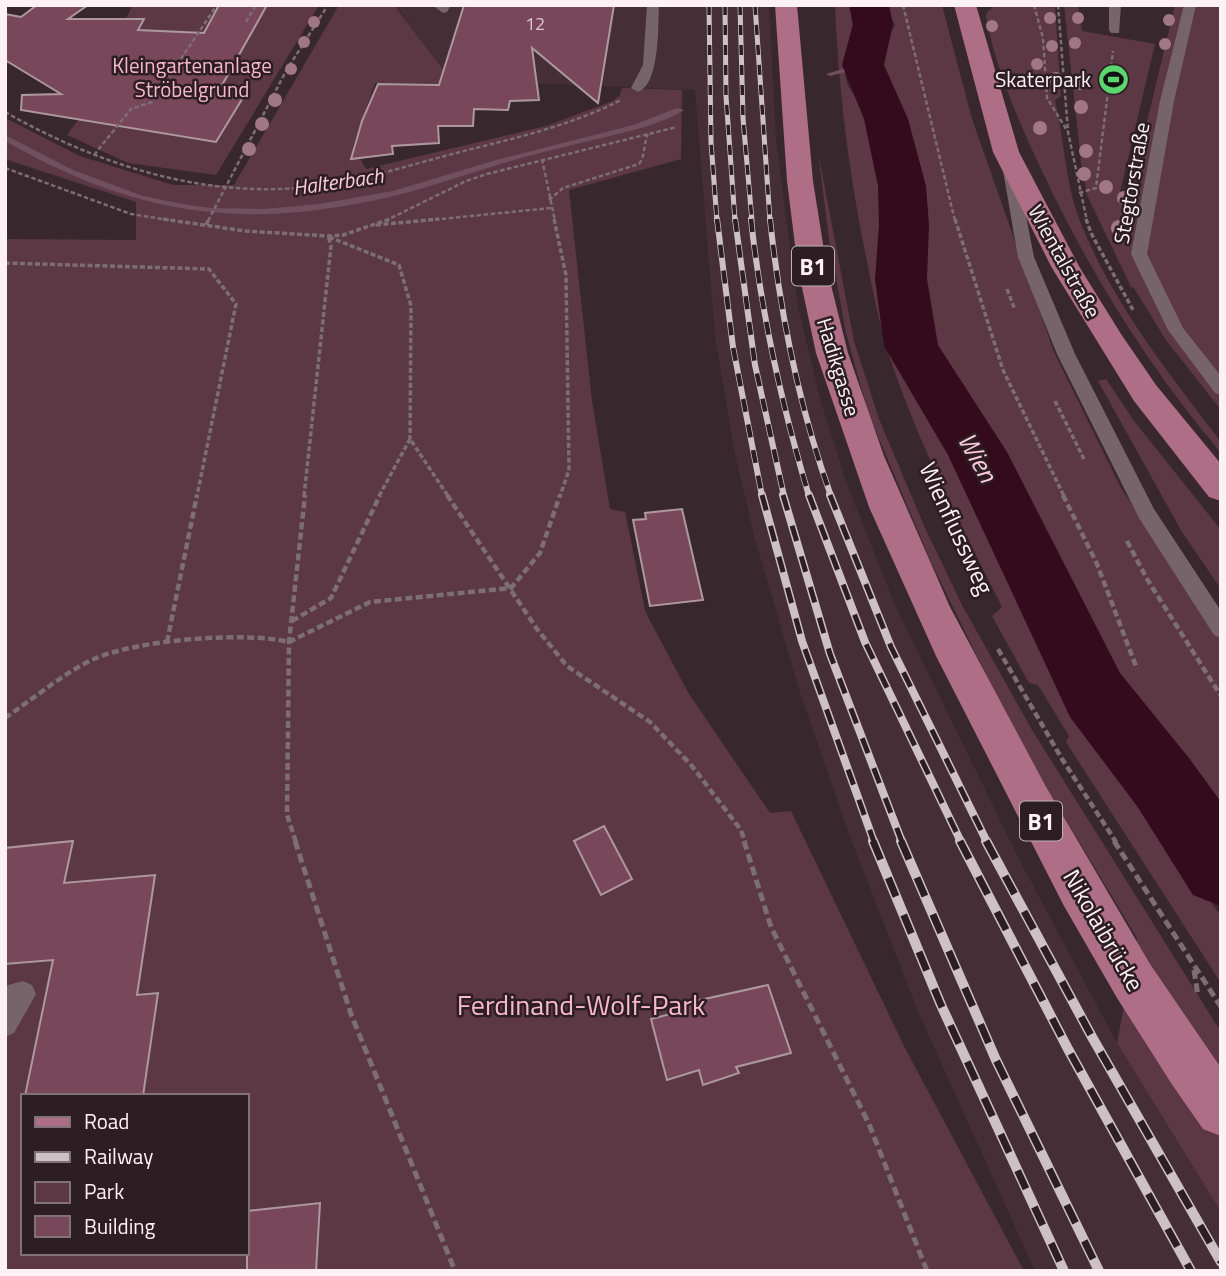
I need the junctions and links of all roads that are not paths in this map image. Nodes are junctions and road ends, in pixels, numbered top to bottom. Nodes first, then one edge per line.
1 (438, 5) edge
2 (445, 5) edge
3 (653, 5) edge
4 (786, 5) edge
5 (965, 5) edge
6 (1115, 5) edge
7 (1191, 5) edge
8 (1115, 30) road end
9 (638, 88) road end
10 (1006, 152) junction
11 (1221, 389) edge
12 (1221, 488) edge
13 (888, 516) joint
14 (1221, 629) edge
15 (5, 999) edge
16 (5, 1024) edge
17 (1221, 1111) edge

1 - 2 lane
3 - 9 lane
4 - 13 main road, Hadikgasse / B1
5 - 10 main road, Wientalstraße
6 - 8 lane
7 - 11 lane, Stegtorstraße
10 - 12 main road, Wientalstraße
10 - 14 lane
13 - 17 main road, Nikolaibrücke / B1
15 - 16 lane

